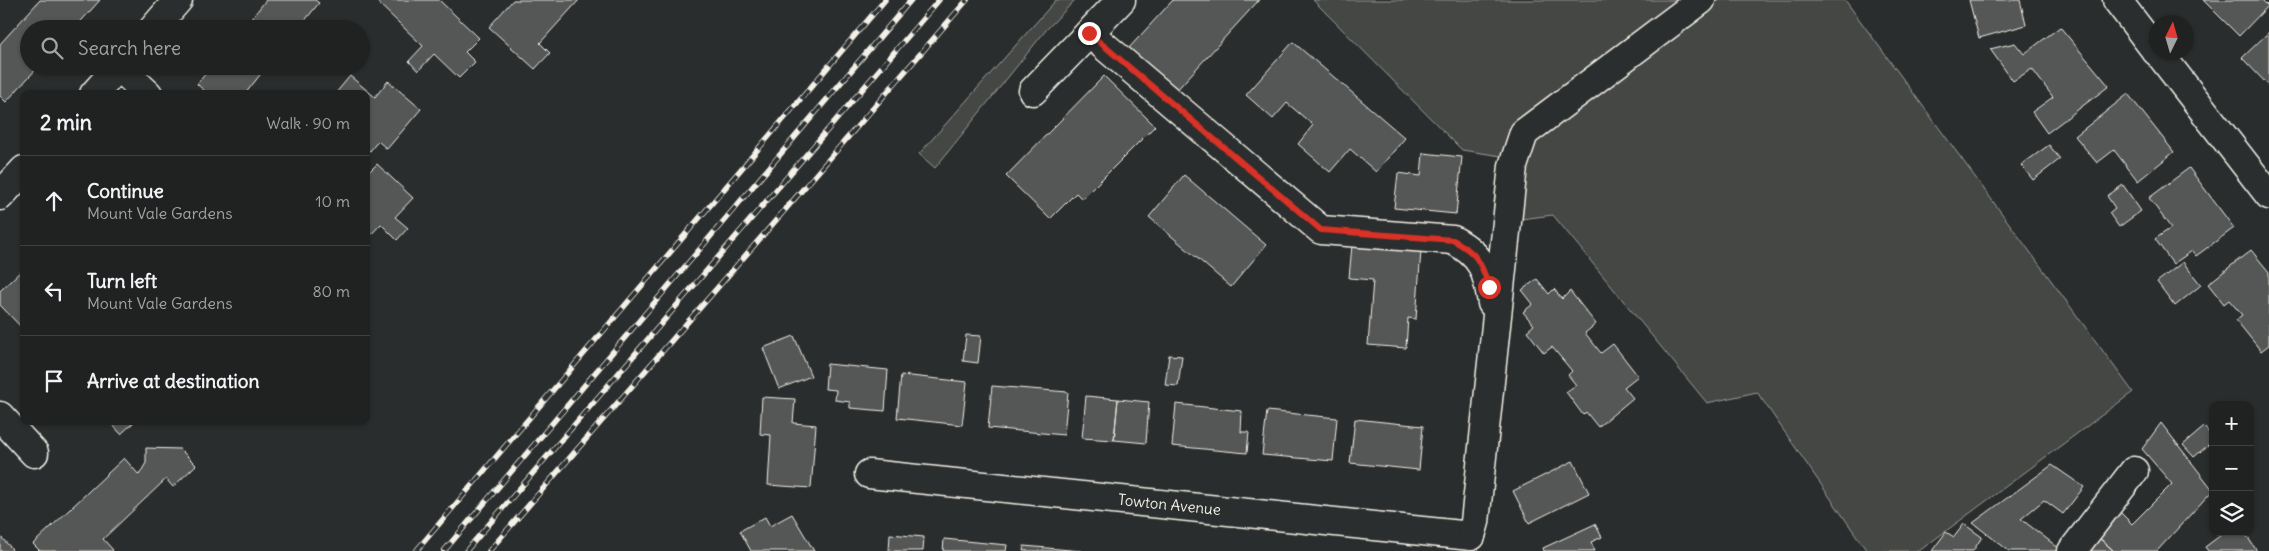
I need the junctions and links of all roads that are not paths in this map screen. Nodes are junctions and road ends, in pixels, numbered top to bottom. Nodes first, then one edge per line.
1 (178, 0) edge
2 (1121, 0) edge
3 (1702, 0) edge
4 (2117, 0) edge
5 (161, 20) edge
6 (1089, 33) junction
7 (2149, 42) edge
8 (2163, 60) edge
9 (111, 75) edge
10 (128, 75) edge
11 (98, 90) edge
12 (144, 90) edge
13 (1034, 91) dead end
14 (20, 174) edge
15 (2269, 195) edge
16 (0, 196) edge
17 (1496, 329) junction
18 (0, 416) edge
19 (34, 453) dead end
20 (2134, 471) dead end
21 (869, 474) dead end
22 (1475, 544) edge
23 (2072, 551) edge

1 - 5 street
2 - 6 street
3 - 17 street
4 - 7 street
6 - 13 street
6 - 17 street
8 - 15 street
9 - 11 street
10 - 12 street
14 - 16 street
17 - 22 street
18 - 19 street
20 - 23 street
21 - 22 street, Towton Avenue

